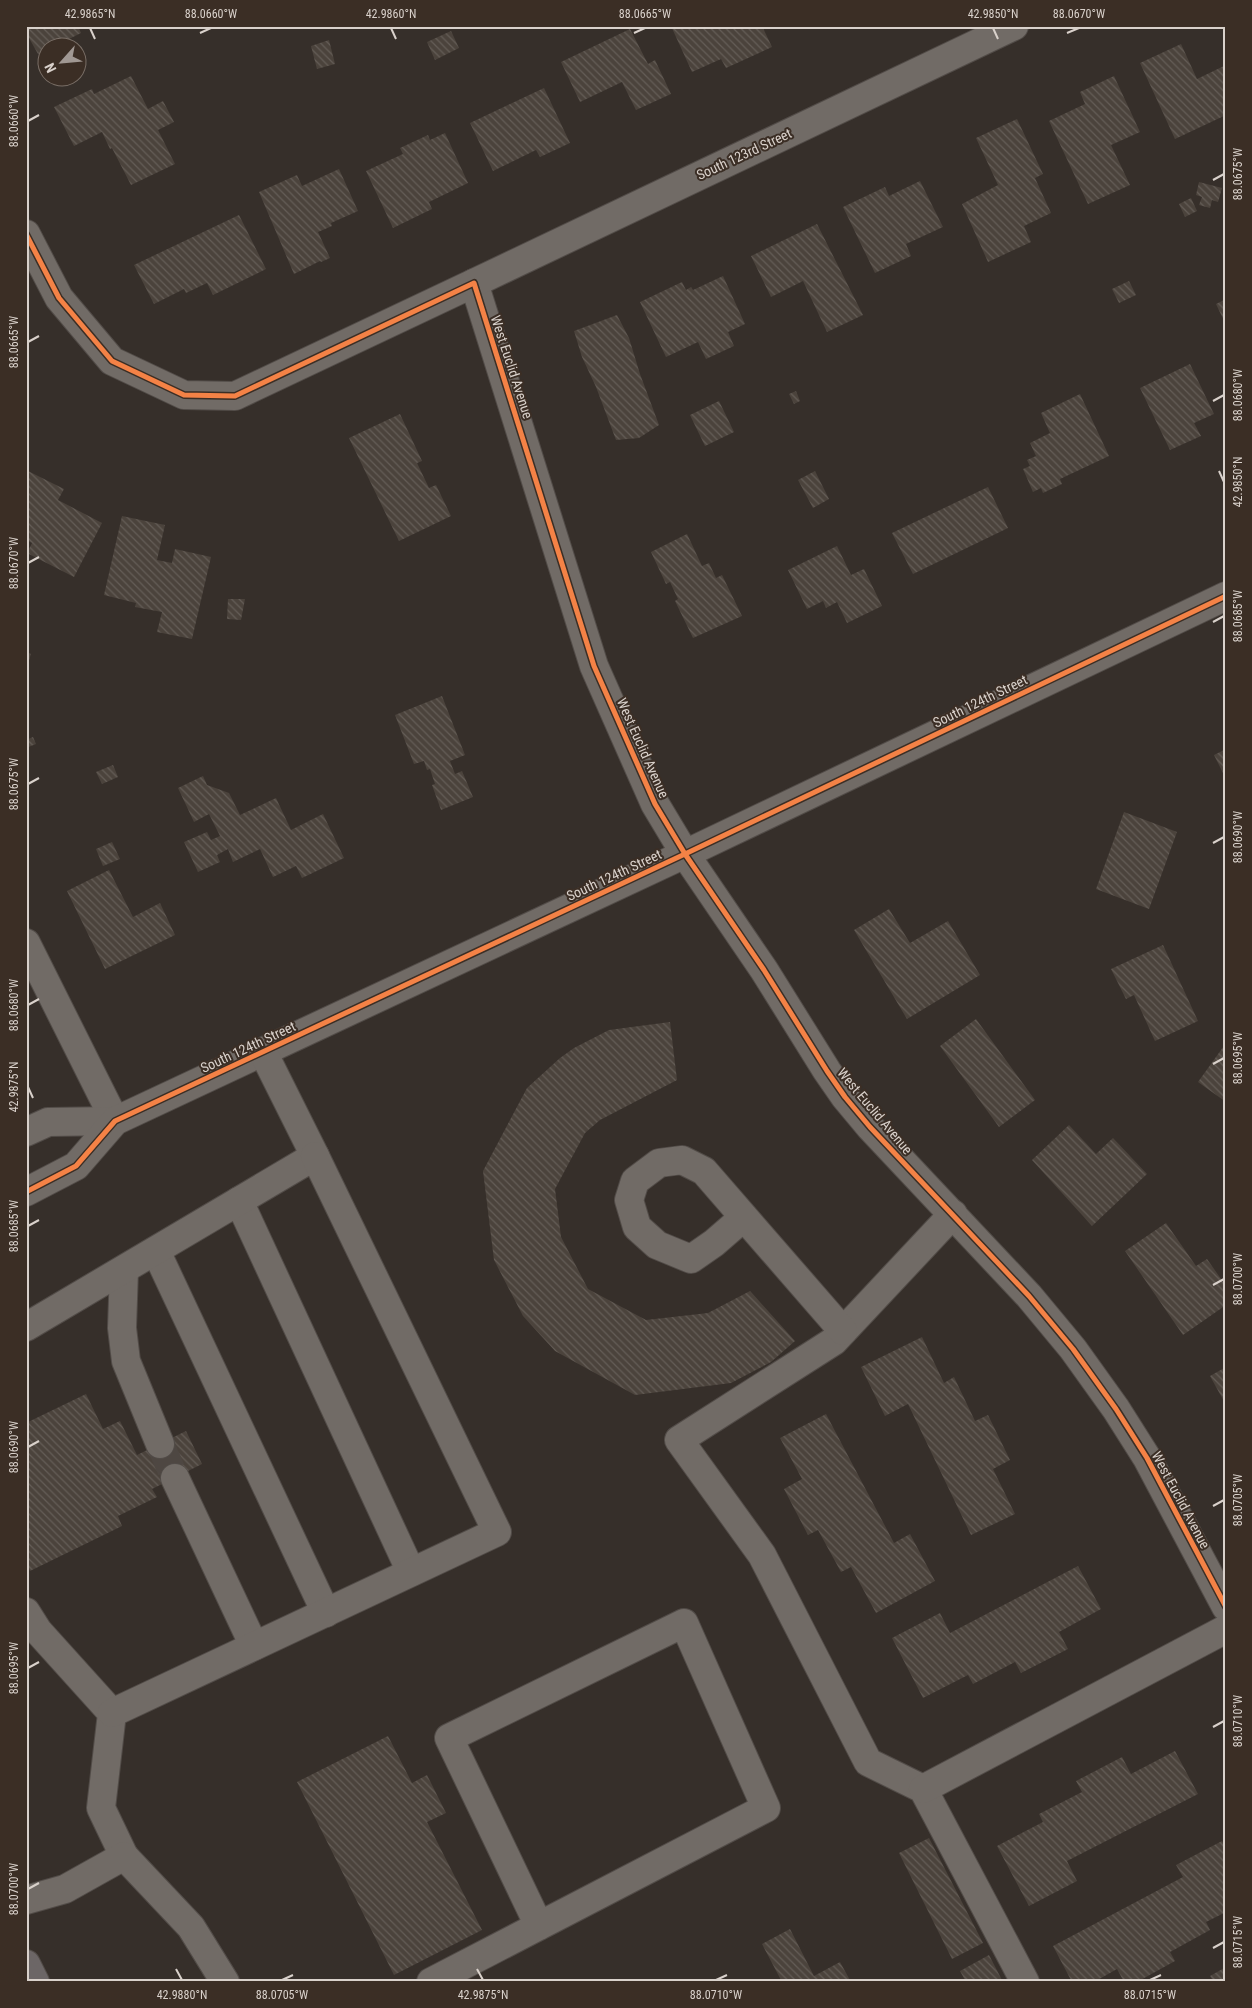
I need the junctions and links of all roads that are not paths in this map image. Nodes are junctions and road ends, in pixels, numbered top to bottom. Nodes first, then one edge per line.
1 (1014, 26) edge
2 (26, 234) edge
3 (474, 283) junction
4 (1226, 596) edge
5 (685, 854) junction
6 (26, 943) edge
7 (263, 1052) junction
8 (115, 1121) junction
9 (26, 1132) edge
10 (315, 1156) junction
11 (26, 1192) edge
12 (240, 1201) junction
13 (953, 1214) junction
14 (744, 1217) dead end
15 (156, 1251) junction
16 (124, 1270) junction
17 (26, 1326) edge
18 (843, 1331) junction
19 (160, 1444) tunnel mouth
20 (175, 1478) tunnel mouth
21 (412, 1572) junction
22 (1226, 1607) edge
23 (26, 1612) edge
24 (326, 1612) junction
25 (1226, 1629) edge
26 (254, 1646) junction
27 (112, 1713) junction
28 (923, 1789) junction
29 (124, 1856) junction
30 (26, 1900) edge
31 (539, 1926) junction
32 (26, 1964) edge
33 (35, 1982) edge
34 (225, 1982) edge
35 (431, 1982) edge
36 (1025, 1982) edge

1 - 3 street, South 123rd Street
2 - 3 street
3 - 5 street, West Euclid Avenue
4 - 5 street, South 124th Street
5 - 7 street, South 124th Street
5 - 13 street, West Euclid Avenue
6 - 8 street
7 - 8 street, South 124th Street
7 - 10 street
8 - 9 street, South 124th Street
8 - 11 street, South 124th Street
10 - 12 street
10 - 21 street
12 - 15 street
12 - 21 street
13 - 18 street
13 - 22 street, West Euclid Avenue
14 - 18 street
15 - 16 street
15 - 24 street
16 - 17 street
16 - 19 street
18 - 28 street
20 - 26 street
21 - 24 street
23 - 27 street
24 - 26 street
25 - 28 street
26 - 27 street
27 - 29 street
28 - 36 street
29 - 30 street
29 - 34 street
31 - 31 street
31 - 35 street
32 - 33 main road

